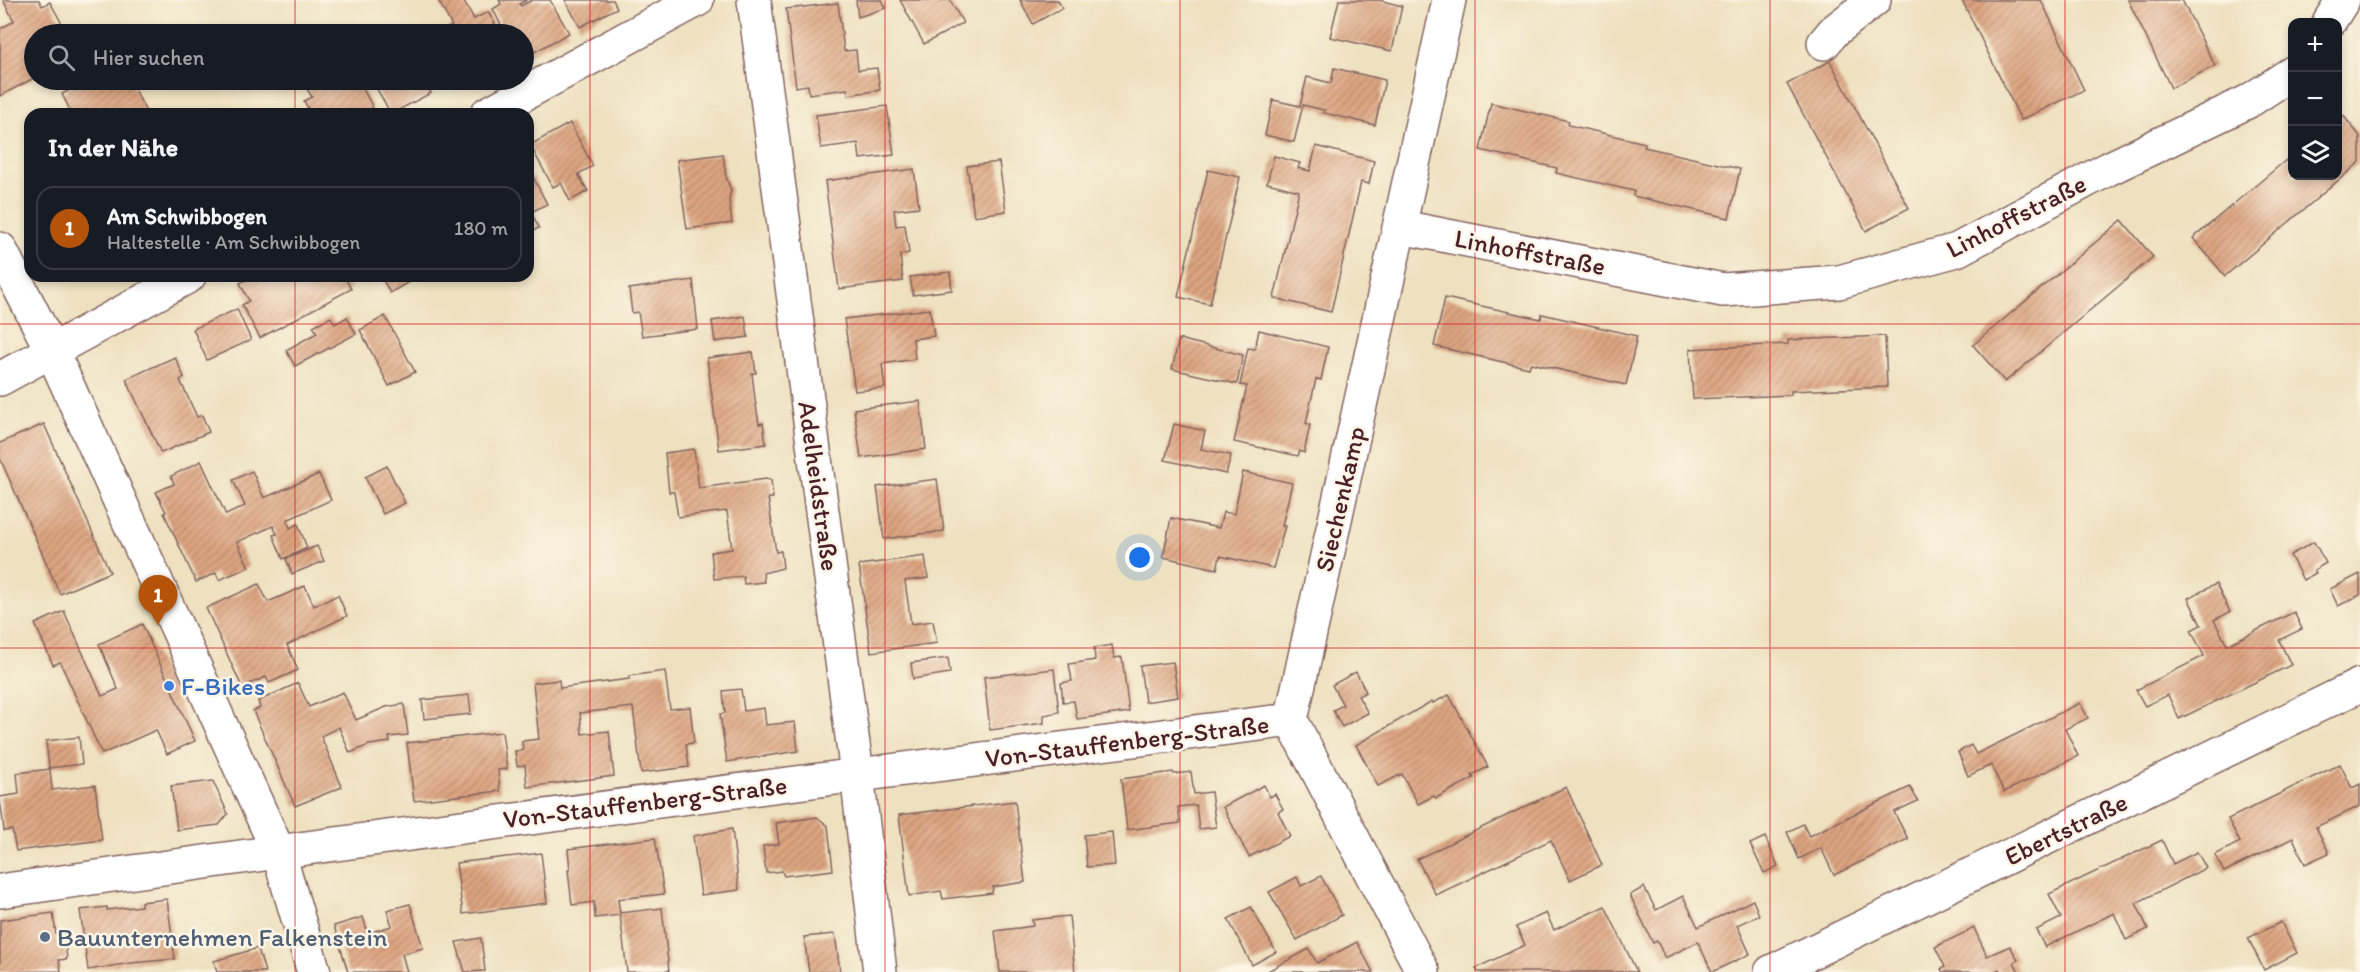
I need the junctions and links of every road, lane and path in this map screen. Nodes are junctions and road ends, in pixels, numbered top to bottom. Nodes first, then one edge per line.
1 (697, 0) edge
2 (754, 0) edge
3 (1449, 0) edge
4 (1874, 0) edge
5 (2315, 0) edge
6 (2343, 0) edge
7 (2326, 18) edge
8 (2331, 18) edge
9 (1824, 43) dead end
10 (2288, 76) edge
11 (534, 88) edge
12 (531, 90) edge
13 (498, 108) edge
14 (1401, 227) junction
15 (0, 249) edge
16 (178, 282) edge
17 (52, 351) junction
18 (0, 379) edge
19 (2360, 686) edge
20 (1291, 720) junction
21 (857, 774) junction
22 (278, 851) junction
23 (0, 891) edge
24 (314, 972) edge
25 (880, 972) edge
26 (1423, 972) edge
27 (1771, 972) edge

1 - 11 street
2 - 21 street, Adelheidstraße
3 - 14 street, Siechenkamp
4 - 9 street
5 - 7 street
6 - 8 street
10 - 14 street, Linhoffstraße
12 - 13 street
14 - 20 street, Siechenkamp
15 - 17 street
16 - 17 street
17 - 18 street
17 - 22 street
19 - 27 street, Ebertstraße
20 - 21 street, Von-Stauffenberg-Straße
20 - 26 street
21 - 22 street, Von-Stauffenberg-Straße
21 - 25 street, Adelheidstraße
22 - 23 street, Von-Stauffenberg-Straße
22 - 24 street

